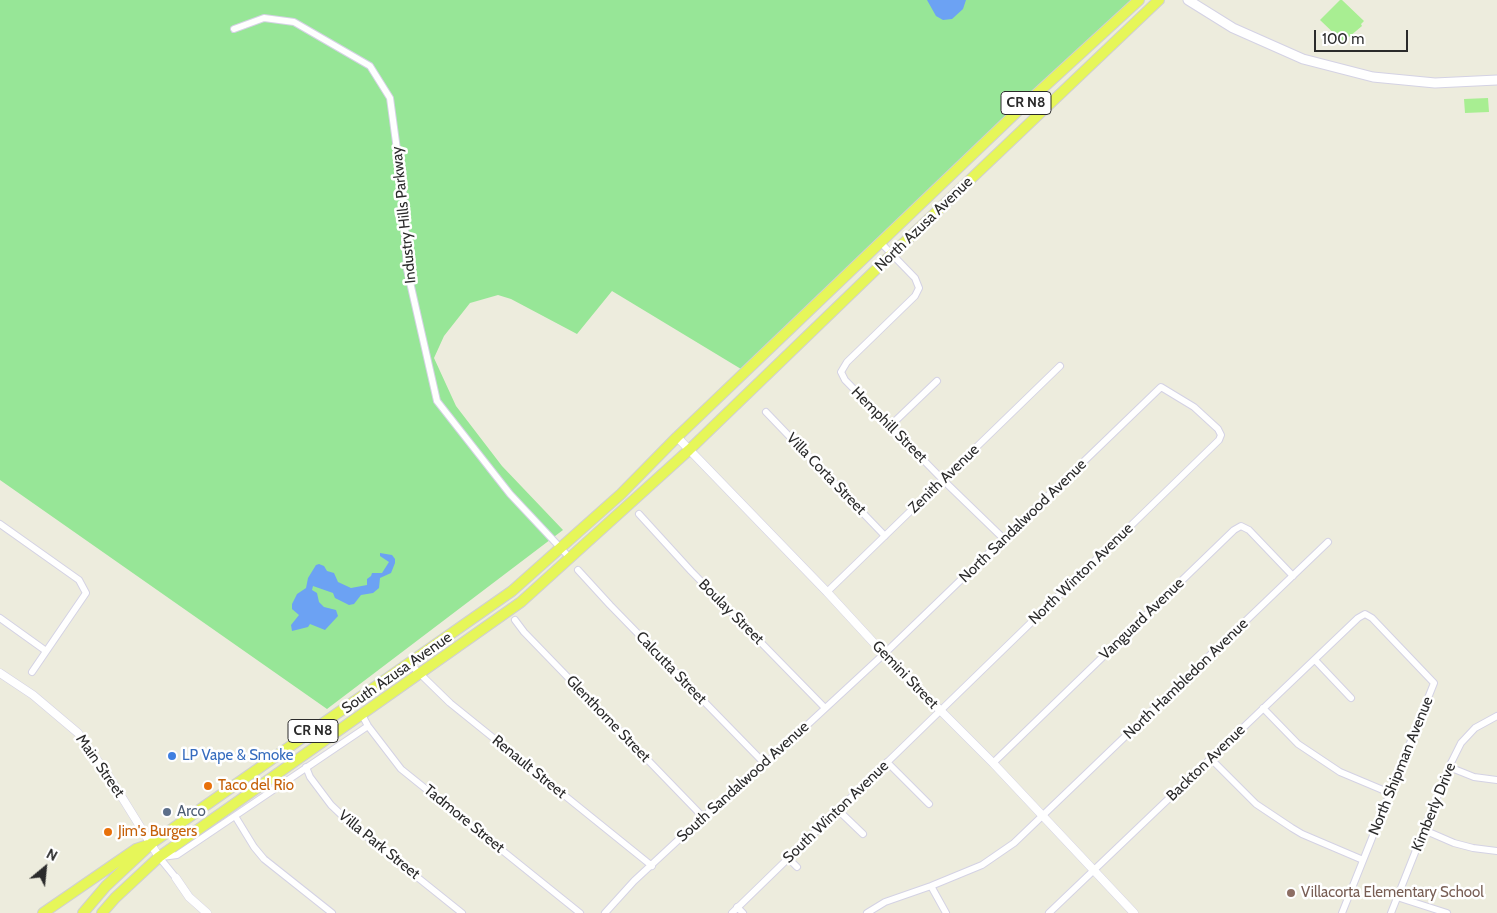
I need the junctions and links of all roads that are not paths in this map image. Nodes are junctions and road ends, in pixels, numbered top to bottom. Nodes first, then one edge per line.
1 (1139, 0) edge
2 (1159, 0) edge
3 (1188, 0) edge
4 (234, 29) dead end
5 (1497, 80) edge
6 (881, 243) junction
7 (892, 254) junction
8 (1060, 366) dead end
9 (738, 379) junction
10 (937, 381) dead end
11 (729, 412) junction
12 (766, 412) dead end
13 (891, 426) junction
14 (1221, 435) joint
15 (676, 438) junction
16 (689, 450) junction
17 (943, 480) junction
18 (639, 514) dead end
19 (0, 524) edge
20 (885, 536) junction
21 (1004, 539) junction
22 (1328, 542) dead end
23 (560, 548) junction
24 (570, 558) junction
25 (578, 570) dead end
26 (1293, 576) junction
27 (827, 592) junction
28 (1365, 614) joint
29 (0, 618) edge
30 (515, 620) dead end
31 (46, 651) junction
32 (884, 654) junction
33 (1314, 660) junction
34 (410, 664) junction
35 (32, 672) dead end
36 (0, 673) edge
37 (420, 674) junction
38 (1351, 698) dead end
39 (825, 708) junction
40 (1263, 708) junction
41 (939, 711) junction
42 (361, 714) junction
43 (1497, 716) edge
44 (368, 726) junction
45 (1211, 759) junction
46 (887, 762) junction
47 (993, 763) junction
48 (766, 764) junction
49 (264, 766) junction
50 (1449, 767) junction
51 (306, 768) junction
52 (272, 777) junction
53 (1497, 780) edge
54 (1390, 792) junction
55 (929, 804) dead end
56 (838, 810) junction
57 (1043, 815) junction
58 (235, 816) junction
59 (703, 817) junction
60 (1424, 830) junction
61 (863, 834) dead end
62 (152, 844) junction
63 (1497, 851) edge
64 (159, 857) junction
65 (789, 859) junction
66 (1363, 860) junction
67 (652, 866) junction
68 (797, 867) dead end
69 (1094, 870) junction
70 (176, 878) joint
71 (930, 886) junction
72 (1397, 897) junction
73 (737, 907) junction
74 (43, 913) edge
75 (83, 913) edge
76 (102, 913) edge
77 (207, 913) edge
78 (332, 913) edge
79 (462, 913) edge
80 (580, 913) edge
81 (605, 913) edge
82 (732, 913) edge
83 (742, 913) edge
84 (867, 913) edge
85 (946, 913) edge
86 (1049, 913) edge
87 (1134, 913) edge
88 (1342, 913) edge
89 (1391, 913) edge
90 (1447, 913) edge

1 - 6 main road, North Azusa Avenue / CR N8
2 - 7 main road, North Azusa Avenue / CR N8
3 - 5 main road
4 - 23 street, Industry Hills Parkway
6 - 7 street
6 - 9 main road, North Azusa Avenue / CR N8
7 - 11 main road, North Azusa Avenue / CR N8
7 - 13 street, Hemphill Street
8 - 17 street, Zenith Avenue
9 - 11 main road
9 - 15 main road, North Azusa Avenue / CR N8
10 - 13 street
11 - 16 main road, North Azusa Avenue / CR N8
12 - 20 street, Villa Corta Street
13 - 17 street, Hemphill Street
14 - 21 street, North Sandalwood Avenue
14 - 41 street, North Winton Avenue
15 - 16 street, Gemini Street
15 - 23 main road, South Azusa Avenue / CR N8
16 - 24 main road, South Azusa Avenue / CR N8
16 - 27 street, Gemini Street
17 - 20 street, Zenith Avenue
17 - 21 street, Hemphill Street
18 - 39 street, Boulay Street
19 - 31 street
20 - 27 street, Zenith Avenue
21 - 32 street, North Sandalwood Avenue
22 - 26 street, North Hambledon Avenue
23 - 24 street, Industry Hills Parkway
23 - 34 main road, South Azusa Avenue / CR N8
24 - 37 main road, South Azusa Avenue / CR N8
25 - 48 street, Calcutta Street
26 - 47 street, Vanguard Avenue
26 - 57 street, North Hambledon Avenue
27 - 32 street, Gemini Street
28 - 33 street, Backton Avenue
28 - 54 street, North Shipman Avenue
29 - 31 street
30 - 59 street, Glenthorne Street
31 - 35 street
32 - 39 street, South Sandalwood Avenue
32 - 41 street, Gemini Street
33 - 38 street
33 - 40 street, Backton Avenue
34 - 37 street, Renault Street
34 - 49 main road, South Azusa Avenue / CR N8
36 - 62 street, Main Street
37 - 42 main road, South Azusa Avenue / CR N8
37 - 67 street, Renault Street
39 - 48 street, South Sandalwood Avenue
40 - 45 street, Backton Avenue
40 - 54 street
41 - 46 street, South Winton Avenue
41 - 47 street, Gemini Street
42 - 44 street, Tadmore Street
42 - 52 main road, South Azusa Avenue / CR N8
43 - 50 street, Kimberly Drive
44 - 51 street
44 - 80 street, Tadmore Street
45 - 66 street
45 - 69 street, Backton Avenue
46 - 55 street
46 - 56 street, South Winton Avenue
47 - 57 street, Gemini Street
48 - 59 street, South Sandalwood Avenue
49 - 52 main road
49 - 62 main road, South Azusa Avenue / CR N8
50 - 53 street
50 - 60 street, Kimberly Drive
51 - 58 street
51 - 79 street, Villa Park Street
52 - 64 main road, South Azusa Avenue / CR N8
54 - 66 street, North Shipman Avenue
56 - 61 street
56 - 65 street, South Winton Avenue
57 - 69 street, Gemini Street
57 - 71 street, North Hambledon Avenue
58 - 64 street
58 - 78 street
59 - 67 street, South Sandalwood Avenue
60 - 63 street
60 - 72 street, Kimberly Drive
62 - 64 street, Main Street
62 - 74 main road
62 - 75 main road, South Azusa Avenue / CR N8
64 - 70 street
64 - 76 main road, South Azusa Avenue / CR N8
65 - 68 street
65 - 73 street, South Winton Avenue
66 - 88 street, North Shipman Avenue
67 - 81 street, South Sandalwood Avenue
69 - 86 street, Backton Avenue
69 - 87 street, Gemini Street
70 - 77 street
71 - 84 street, North Hambledon Avenue
71 - 85 street
72 - 89 street, Kimberly Drive
72 - 90 street
73 - 82 street, South Winton Avenue
73 - 83 street

